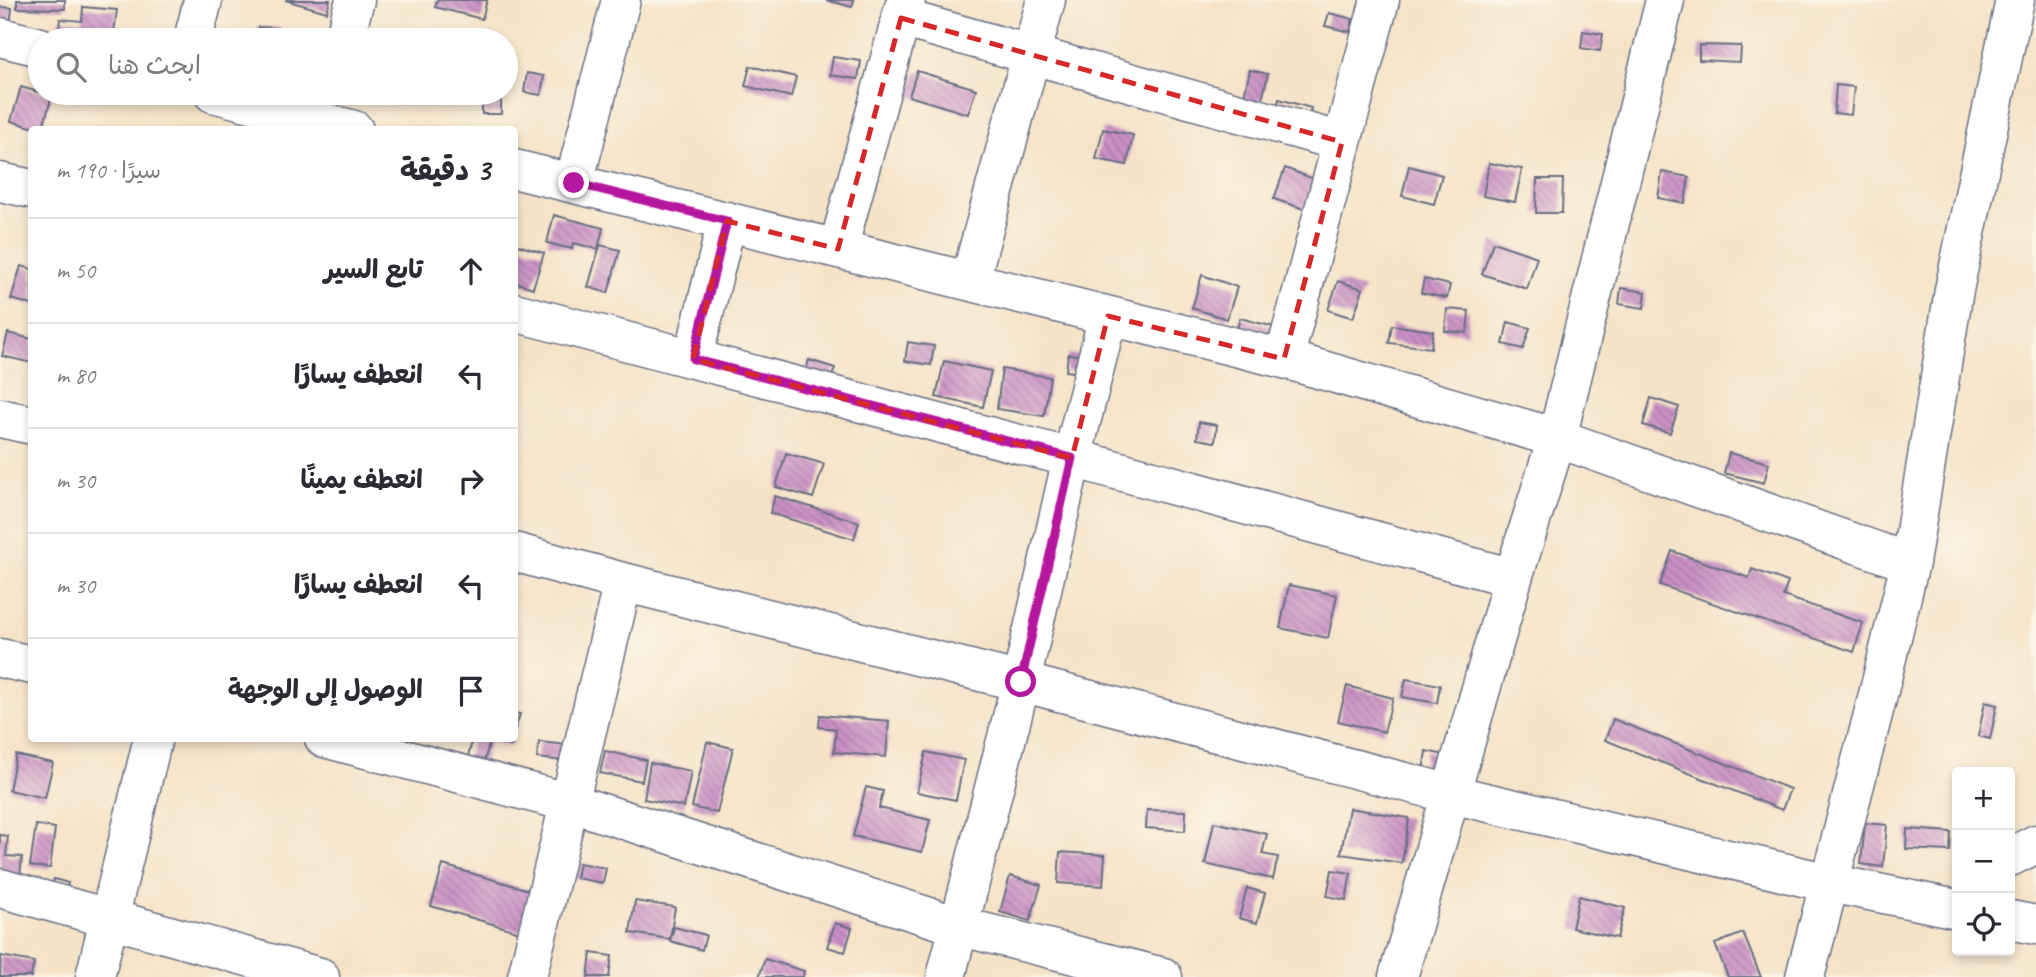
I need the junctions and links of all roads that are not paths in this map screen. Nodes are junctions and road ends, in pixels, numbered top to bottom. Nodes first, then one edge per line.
1 (203, 0) edge
2 (355, 0) edge
3 (621, 0) edge
4 (1046, 0) edge
5 (1380, 0) edge
6 (1665, 0) edge
7 (2018, 3) edge
8 (903, 9) edge
9 (196, 28) edge
10 (347, 28) edge
11 (0, 37) edge
12 (28, 44) edge
13 (1032, 53) junction
14 (270, 105) edge
15 (332, 118) edge
16 (1342, 142) junction
17 (518, 170) edge
18 (0, 182) edge
19 (574, 183) junction
20 (28, 188) edge
21 (727, 221) junction
22 (838, 249) junction
23 (970, 280) junction
24 (518, 313) edge
25 (1108, 316) junction
26 (693, 359) junction
27 (1284, 359) junction
28 (0, 418) edge
29 (28, 424) edge
30 (1557, 438) junction
31 (1072, 458) junction
32 (518, 553) edge
33 (1910, 563) junction
34 (1513, 578) junction
35 (623, 582) junction
36 (0, 658) edge
37 (28, 664) edge
38 (1021, 682) junction
39 (152, 742) edge
40 (339, 742) edge
41 (1451, 794) junction
42 (570, 803) junction
43 (2036, 844) edge
44 (2015, 854) edge
45 (1829, 883) junction
46 (0, 888) edge
47 (1950, 901) edge
48 (109, 919) junction
49 (2015, 921) edge
50 (2036, 925) edge
51 (958, 926) junction
52 (94, 977) edge
53 (320, 977) edge
54 (527, 977) edge
55 (946, 977) edge
56 (1163, 977) edge
57 (1398, 977) edge
58 (1805, 977) edge

1 - 9 street
2 - 10 street
3 - 19 street
4 - 13 street
5 - 16 street
6 - 30 street
7 - 33 street
8 - 13 street
8 - 22 street
11 - 12 street
13 - 16 street
13 - 23 street
14 - 15 street
16 - 27 street
17 - 19 street
18 - 20 street
19 - 21 street
21 - 22 street
21 - 26 street
22 - 23 street
23 - 25 street
24 - 26 street
25 - 27 street
25 - 31 street
26 - 31 street
27 - 30 street
28 - 29 street
30 - 33 street
30 - 34 street
31 - 34 street
31 - 38 street
32 - 35 street
33 - 45 street
34 - 41 street
35 - 38 street
35 - 42 street
36 - 37 street
38 - 41 street
38 - 51 street
39 - 48 street
40 - 42 street
41 - 45 street
41 - 57 street
42 - 51 street
42 - 54 street
43 - 44 street
45 - 47 street
45 - 58 street
46 - 48 street
48 - 52 street
48 - 53 street
49 - 50 street
51 - 55 street
51 - 56 street

